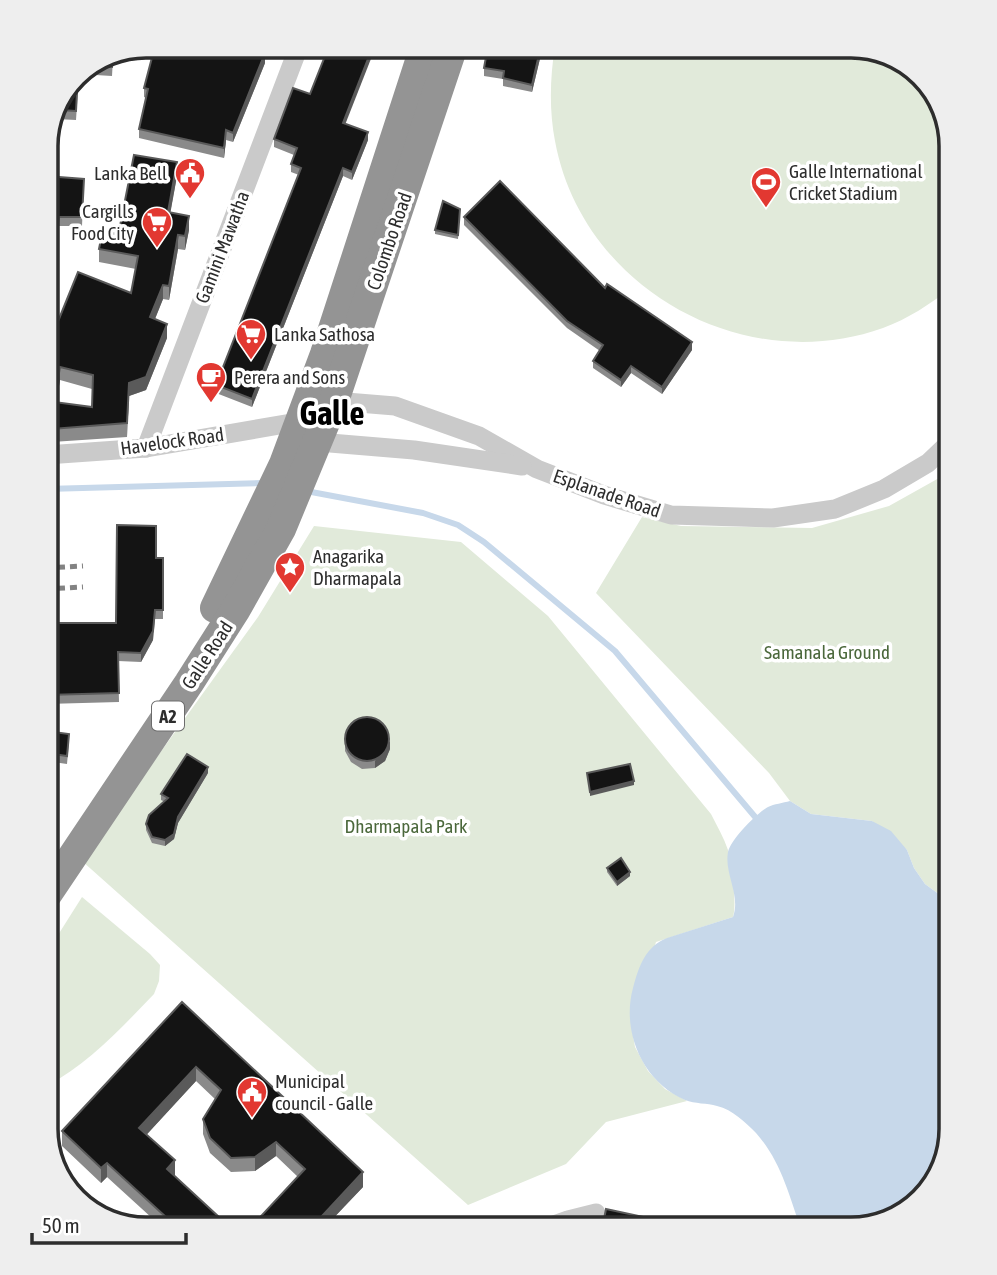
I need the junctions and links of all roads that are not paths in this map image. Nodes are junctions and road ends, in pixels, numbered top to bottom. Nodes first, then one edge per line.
1 (294, 58) edge
2 (421, 58) edge
3 (449, 58) edge
4 (334, 401) junction
5 (312, 433) junction
6 (146, 448) junction
7 (939, 452) edge
8 (58, 454) edge
9 (537, 469) junction
10 (269, 523) junction
11 (58, 844) edge
12 (58, 878) edge
13 (596, 1213) dead end
14 (580, 1217) edge

1 - 6 street, Gamini Mawatha
2 - 5 highway, Colombo Road / A2
3 - 4 highway, Colombo Road / A2
4 - 5 highway, Colombo Road / A2
4 - 9 street, Esplanade Road
5 - 6 street, Havelock Road
5 - 9 street, Esplanade Road
5 - 10 highway, Galle Road / A2
6 - 8 street, Havelock Road
7 - 9 street, Esplanade Road
10 - 11 highway, Galle Road / A2
10 - 12 highway, Galle Road / A2
13 - 14 street

